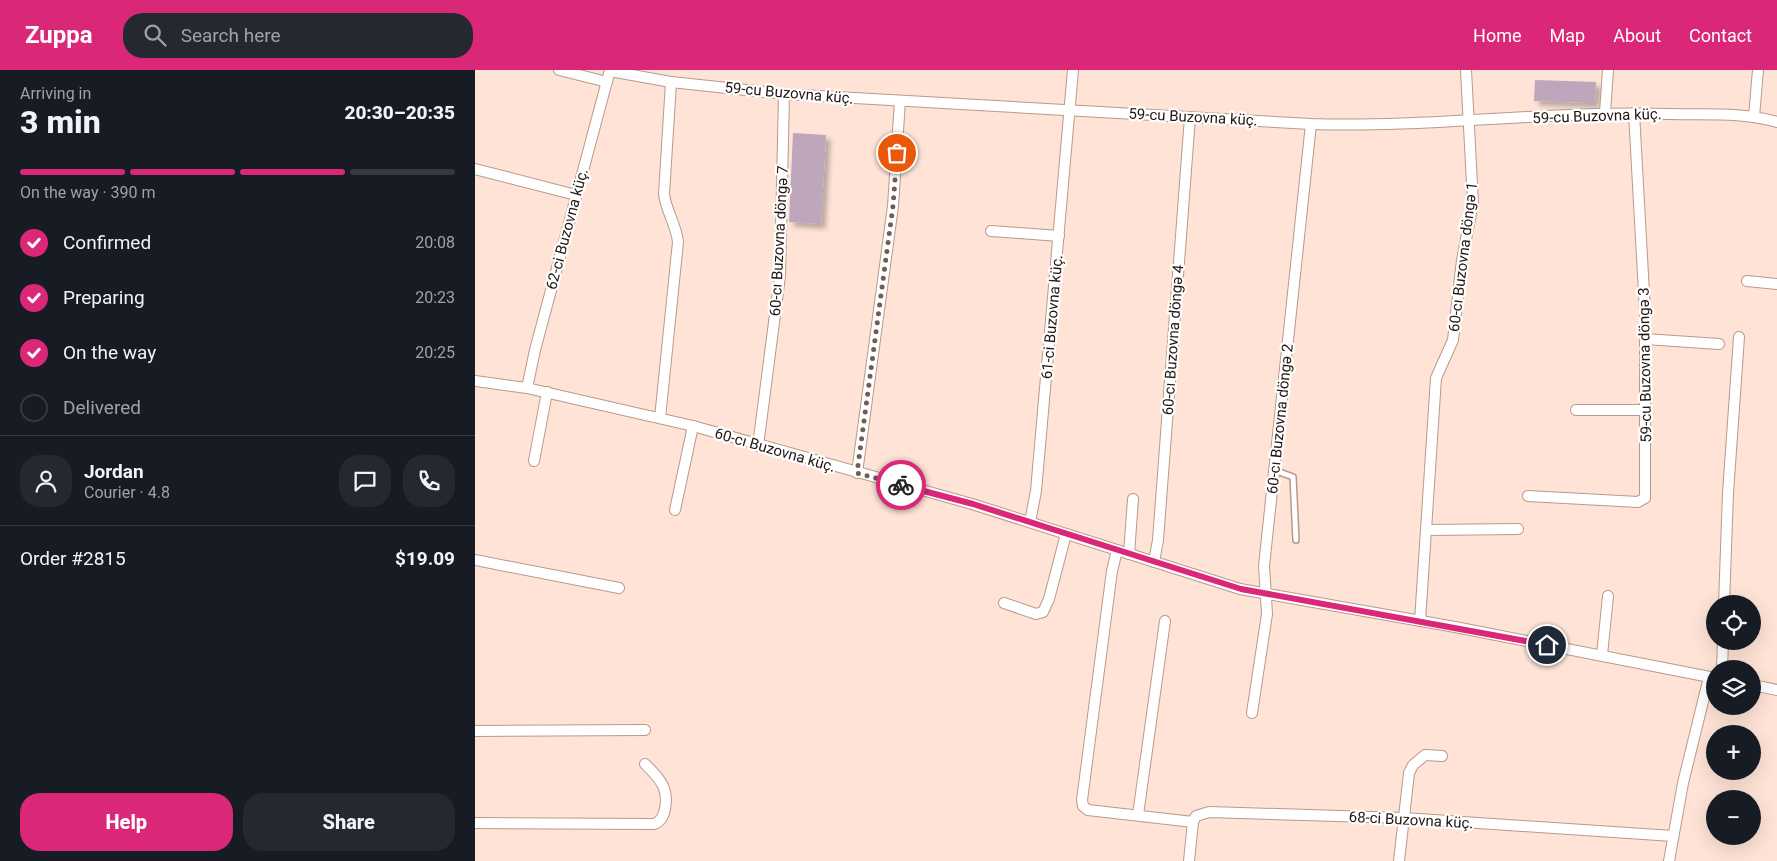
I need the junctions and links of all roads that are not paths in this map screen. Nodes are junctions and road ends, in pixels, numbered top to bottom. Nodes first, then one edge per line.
1 (559, 70) edge
2 (610, 70) edge
3 (1073, 70) edge
4 (1467, 70) edge
5 (1608, 70) edge
6 (1758, 70) edge
7 (607, 82) junction
8 (671, 82) junction
9 (784, 94) junction
10 (900, 101) junction
11 (1069, 111) junction
12 (1605, 113) junction
13 (1634, 113) junction
14 (1190, 117) junction
15 (1754, 117) junction
16 (1470, 120) junction
17 (1777, 122) edge
18 (1311, 124) junction
19 (475, 170) edge
20 (576, 195) junction
21 (991, 231) dead end
22 (1059, 236) junction
23 (1747, 281) dead end
24 (1777, 284) edge
25 (1739, 337) dead end
26 (1645, 339) junction
27 (1719, 344) dead end
28 (475, 381) edge
29 (527, 388) junction
30 (547, 392) junction
31 (1576, 410) dead end
32 (1645, 410) junction
33 (660, 418) junction
34 (693, 426) junction
35 (758, 446) junction
36 (534, 461) dead end
37 (1274, 470) junction
38 (857, 473) junction
39 (1527, 496) dead end
40 (1133, 499) dead end
41 (675, 510) dead end
42 (1030, 522) junction
43 (1518, 529) dead end
44 (1427, 530) junction
45 (1066, 534) junction
46 (1296, 540) dead end
47 (1117, 550) junction
48 (1129, 554) junction
49 (475, 560) edge
50 (1154, 562) junction
51 (619, 588) dead end
52 (1266, 594) junction
53 (1724, 595) edge
54 (1608, 596) dead end
55 (1004, 603) dead end
56 (1165, 621) dead end
57 (1420, 621) junction
58 (1601, 655) junction
59 (1706, 677) edge
60 (1761, 687) edge
61 (1777, 690) edge
62 (1706, 702) edge
63 (1252, 714) dead end
64 (645, 730) dead end
65 (475, 732) edge
66 (1442, 756) dead end
67 (645, 764) dead end
68 (1138, 815) junction
69 (1404, 818) junction
70 (1193, 822) junction
71 (475, 823) edge
72 (1673, 836) junction
73 (1189, 861) edge
74 (1399, 861) edge
75 (1669, 861) edge

1 - 7 street
2 - 7 street, 62-ci Buzovna küç.
2 - 8 street, 59-cu Buzovna küç.
3 - 11 street, 61-ci Buzovna küç.
4 - 16 street, 60-cı Buzovna döngə 1
5 - 12 street
6 - 15 street
7 - 20 street, 62-ci Buzovna küç.
8 - 9 street, 59-cu Buzovna küç.
8 - 33 street
9 - 10 street, 59-cu Buzovna küç.
9 - 35 street, 60-cı Buzovna döngə 7
10 - 11 street, 59-cu Buzovna küç.
10 - 38 street
11 - 14 street, 59-cu Buzovna küç.
11 - 22 street, 61-ci Buzovna küç.
12 - 13 street, 59-cu Buzovna küç.
12 - 16 street, 59-cu Buzovna küç.
13 - 15 street, 59-cu Buzovna küç.
13 - 26 street, 59-cu Buzovna döngə 3
14 - 18 street, 59-cu Buzovna küç.
14 - 50 street, 60-cı Buzovna döngə 4
15 - 17 street, 59-cu Buzovna küç.
16 - 18 street, 59-cu Buzovna küç.
16 - 44 street, 60-cı Buzovna döngə 1
18 - 37 street, 60-cı Buzovna döngə 2
19 - 20 street
20 - 29 street, 62-ci Buzovna küç.
21 - 22 street
22 - 42 street, 61-ci Buzovna küç.
23 - 24 street
25 - 53 street
26 - 27 street
26 - 32 street, 59-cu Buzovna döngə 3
28 - 29 street, 60-cı Buzovna küç.
29 - 30 street, 60-cı Buzovna küç.
30 - 33 street, 60-cı Buzovna küç.
30 - 36 street
31 - 32 street
32 - 39 street, 59-cu Buzovna döngə 3
33 - 34 street, 60-cı Buzovna küç.
34 - 35 street, 60-cı Buzovna küç.
34 - 41 street
35 - 38 street, 60-cı Buzovna küç.
37 - 46 lane
37 - 52 street, 60-cı Buzovna döngə 2
38 - 42 street, 60-cı Buzovna küç.
40 - 48 street
42 - 45 street, 60-cı Buzovna küç.
43 - 44 street
44 - 57 street, 60-cı Buzovna döngə 1
45 - 47 street, 60-cı Buzovna küç.
45 - 55 street
47 - 48 street, 60-cı Buzovna küç.
47 - 68 street
48 - 50 street, 60-cı Buzovna küç.
49 - 51 street
50 - 52 street, 60-cı Buzovna küç.
52 - 57 street, 60-cı Buzovna küç.
52 - 63 street, 60-cı Buzovna döngə 2
54 - 58 street
56 - 68 street
57 - 58 street, 60-cı Buzovna küç.
58 - 59 street, 60-cı Buzovna küç.
60 - 61 street
62 - 72 street
64 - 65 street
66 - 69 street
67 - 71 street
68 - 70 street
69 - 70 street, 68-ci Buzovna küç.
69 - 72 street, 68-ci Buzovna küç.
69 - 74 street
70 - 73 street
72 - 75 street

